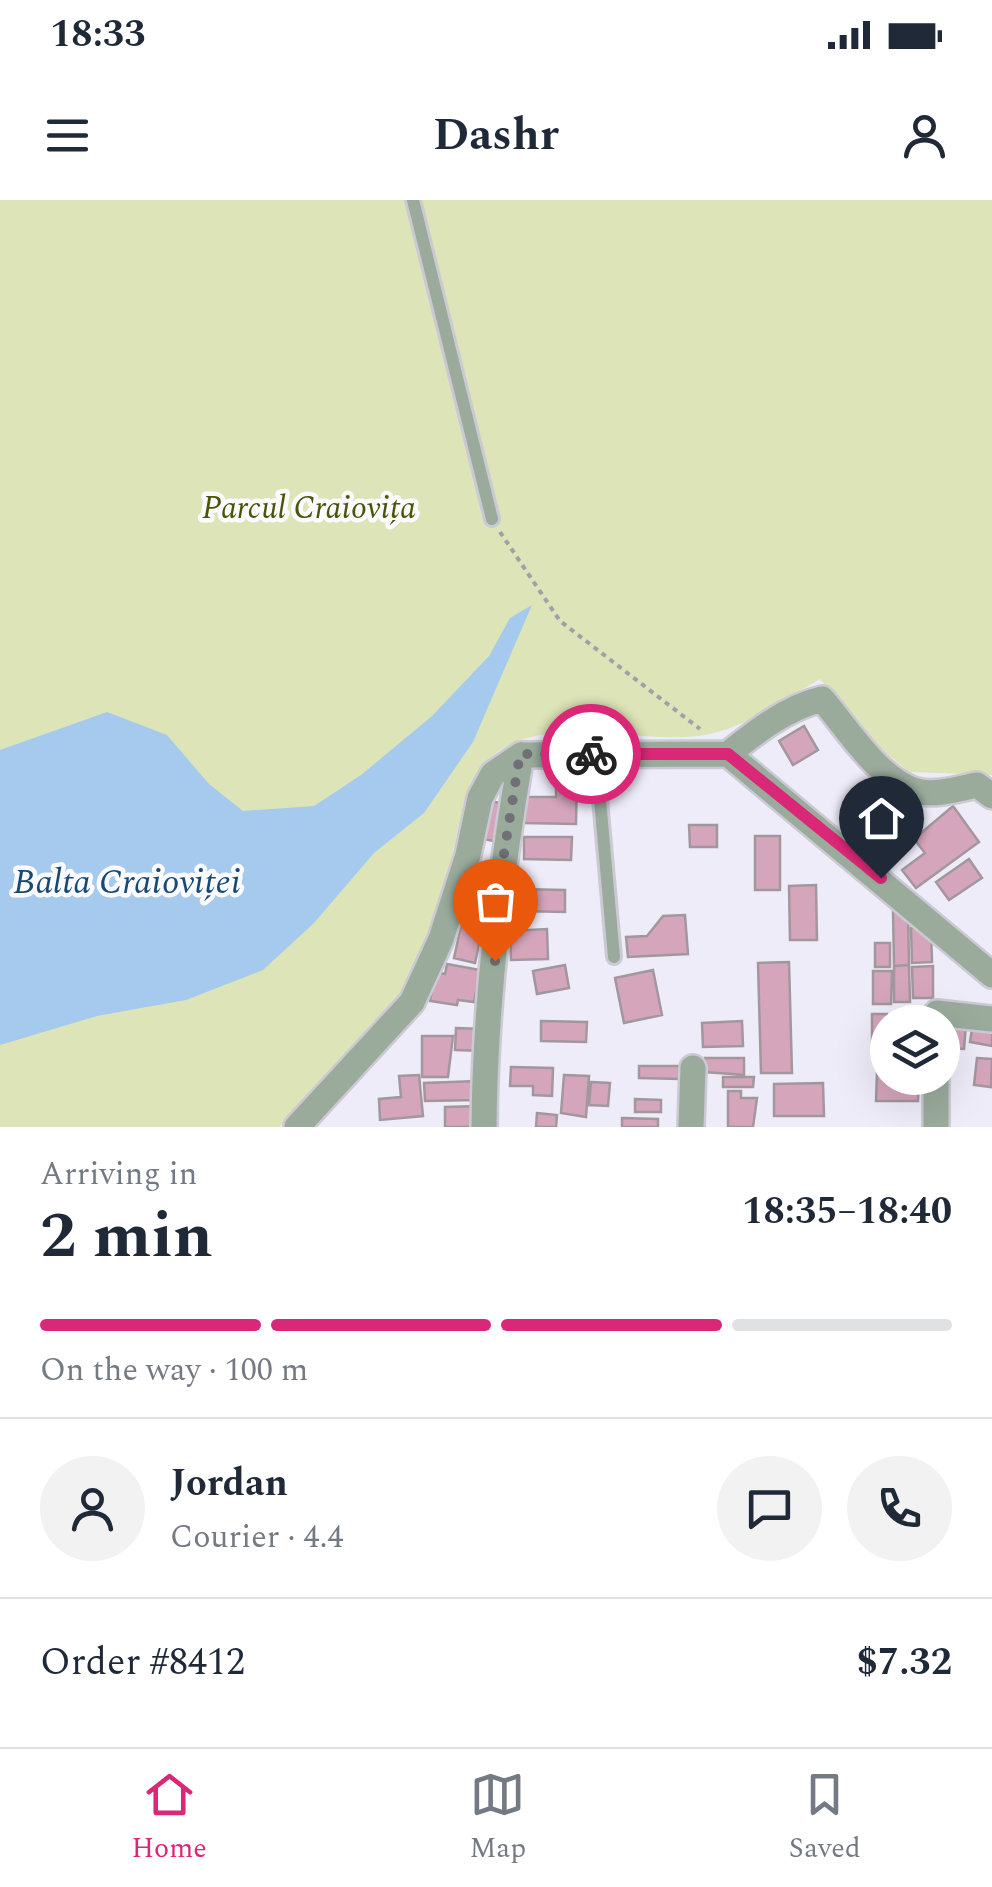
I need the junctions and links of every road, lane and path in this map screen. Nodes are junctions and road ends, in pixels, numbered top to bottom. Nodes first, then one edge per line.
1 (412, 200) edge
2 (492, 519) joint
3 (520, 754) junction
4 (596, 754) junction
5 (728, 754) junction
6 (992, 796) edge
7 (614, 957) dead end
8 (992, 974) edge
9 (960, 1016) edge
10 (992, 1019) edge
11 (693, 1068) dead end
12 (936, 1095) edge
13 (298, 1127) edge
14 (484, 1127) edge
15 (691, 1127) edge
16 (936, 1127) edge

1 - 2 lane
2 - 5 path
3 - 4 street
3 - 13 street
3 - 14 street
4 - 5 street
4 - 7 lane
5 - 6 street
5 - 8 street
9 - 10 street
11 - 15 street
12 - 16 street

